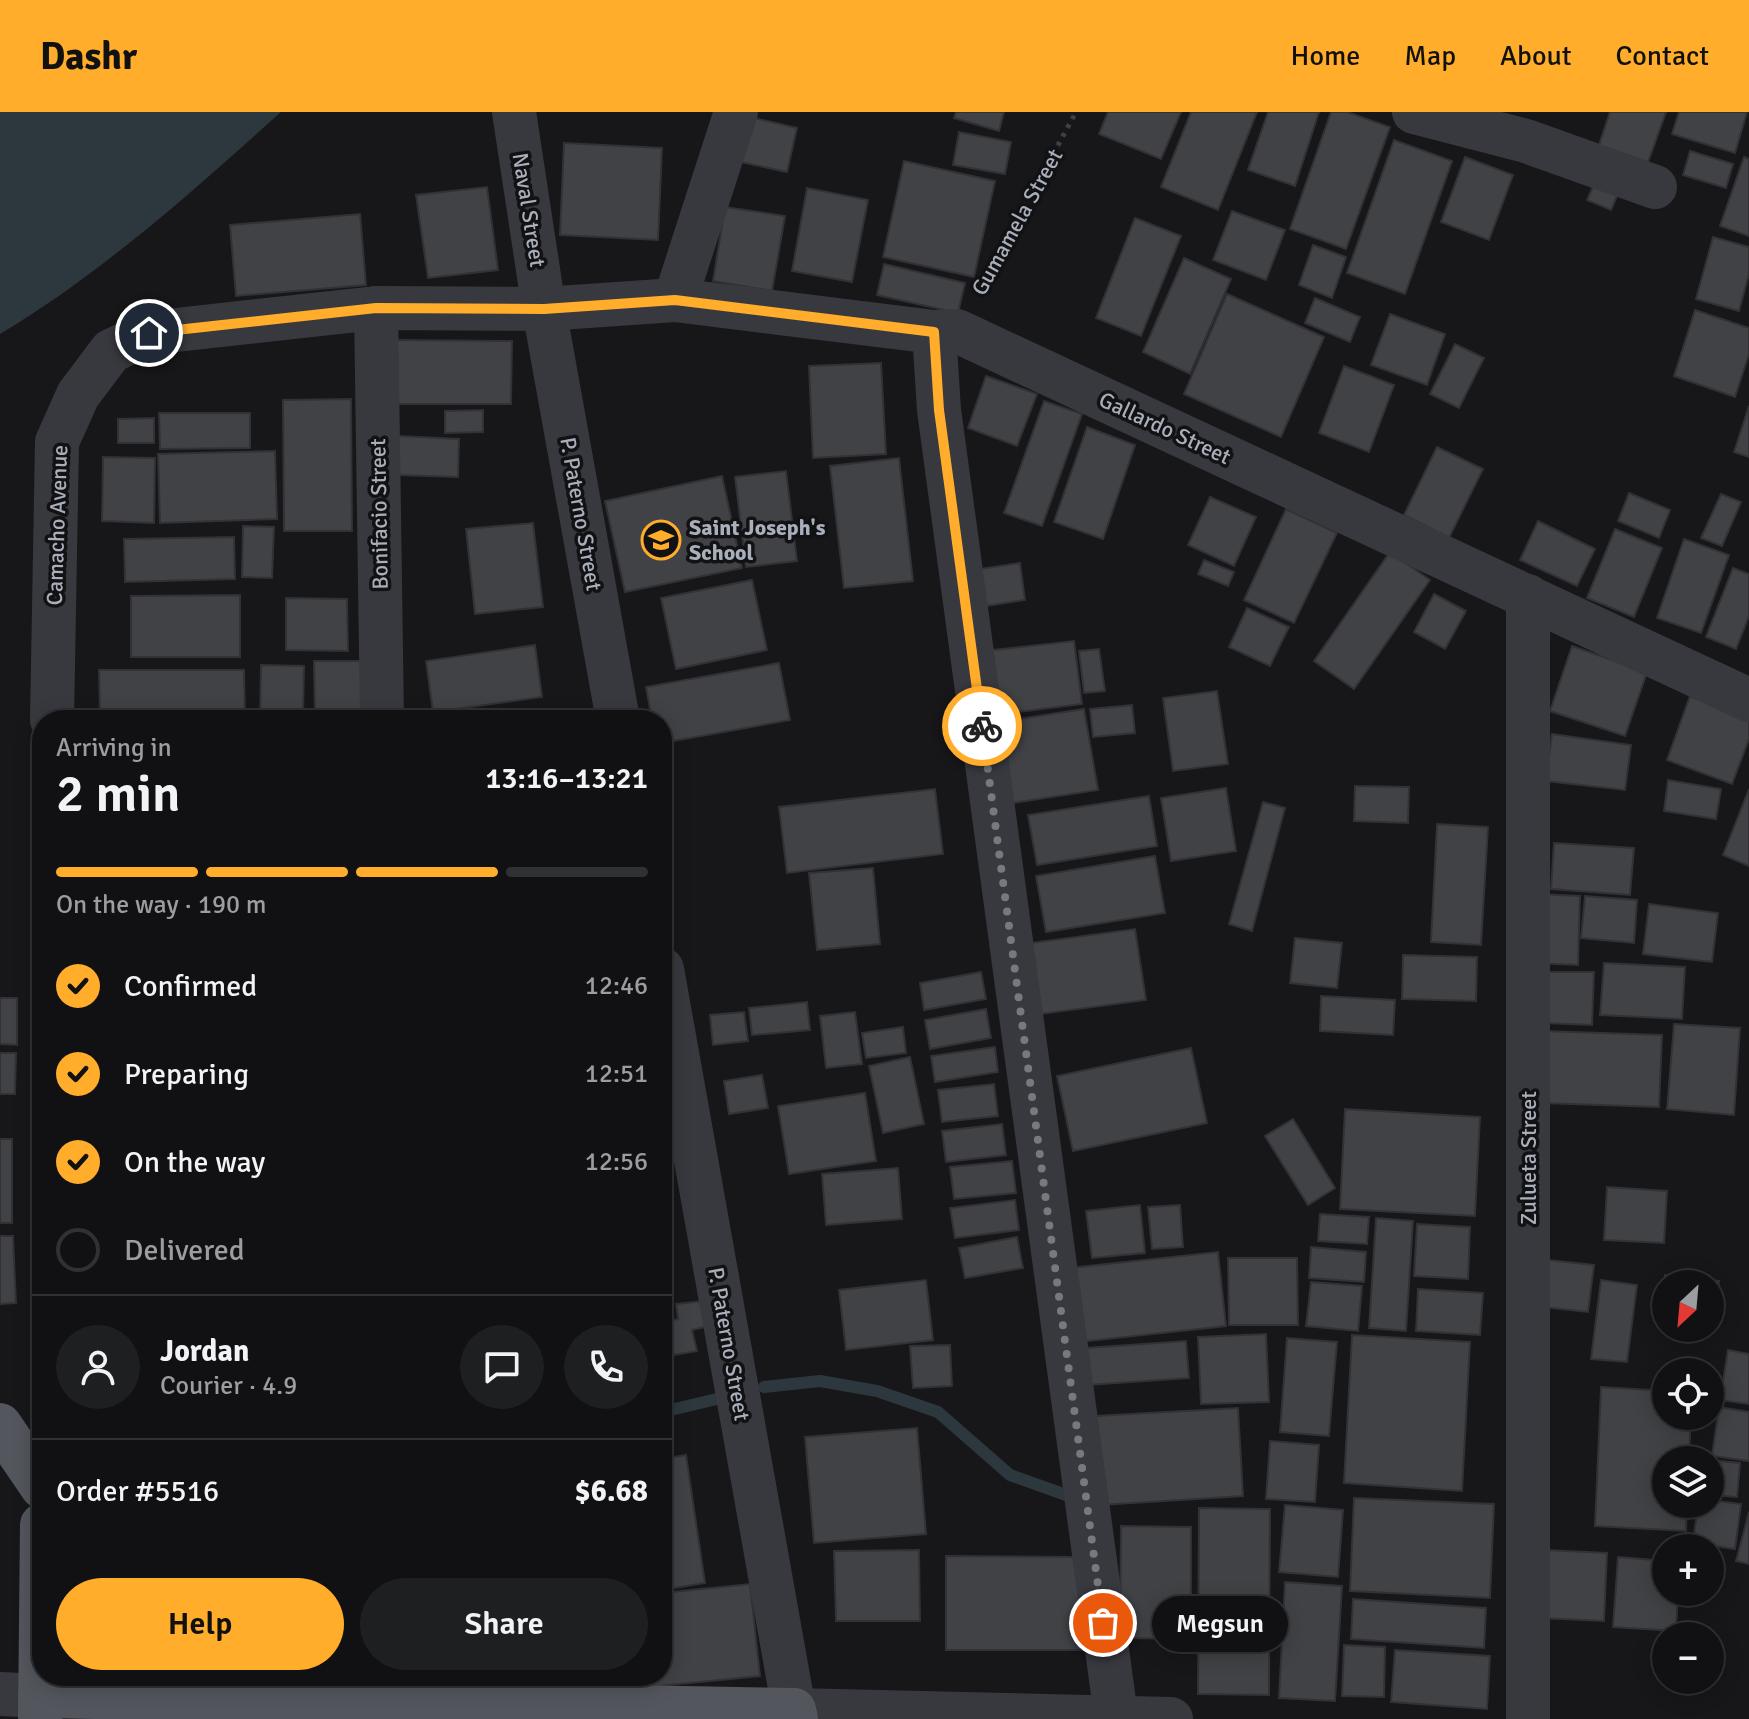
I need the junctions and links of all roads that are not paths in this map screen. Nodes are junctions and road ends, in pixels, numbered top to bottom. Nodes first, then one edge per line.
1 (514, 112) edge
2 (736, 112) edge
3 (1414, 112) edge
4 (1530, 126) edge
5 (1655, 187) dead end
6 (675, 300) junction
7 (376, 308) junction
8 (544, 309) junction
9 (946, 331) junction
10 (1528, 596) junction
11 (1749, 700) edge
12 (52, 710) edge
13 (382, 710) edge
14 (616, 710) edge
15 (672, 1025) edge
16 (0, 1425) edge
17 (32, 1472) edge
18 (32, 1644) edge
19 (160, 1698) junction
20 (398, 1700) edge
21 (27, 1703) edge
22 (795, 1714) edge
23 (1116, 1716) junction
24 (79, 1719) edge
25 (1171, 1719) edge
26 (1528, 1719) edge

1 - 8 street, Naval Street
2 - 6 street
3 - 4 street
4 - 5 street
6 - 8 street, Gallardo Street
6 - 9 street, Gallardo Street
7 - 8 street, Camacho Avenue
7 - 12 street, Camacho Avenue
7 - 13 street, Bonifacio Street
8 - 14 street, P. Paterno Street
9 - 10 street, Gallardo Street
9 - 23 street
10 - 11 street, Gallardo Street
10 - 26 street, Zulueta Street
15 - 22 street, P. Paterno Street
16 - 17 main road
18 - 21 main road
19 - 20 main road
19 - 21 main road
19 - 24 street
20 - 22 main road
22 - 23 street
23 - 25 street

